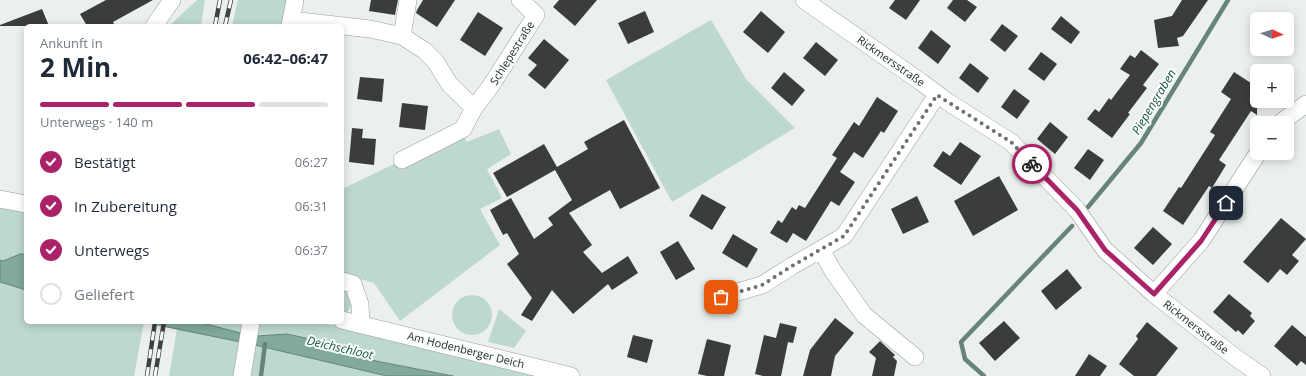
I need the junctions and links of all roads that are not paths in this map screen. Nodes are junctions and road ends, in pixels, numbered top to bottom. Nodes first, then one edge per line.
1 (172, 0) edge
2 (295, 0) edge
3 (408, 0) edge
4 (520, 0) edge
5 (807, 1) edge
6 (290, 23) edge
7 (155, 24) edge
8 (303, 24) edge
9 (344, 27) edge
10 (402, 36) junction
11 (937, 95) junction
12 (1306, 104) edge
13 (474, 108) junction
14 (1290, 116) edge
15 (402, 160) dead end
16 (1253, 160) edge
17 (0, 199) edge
18 (24, 204) edge
19 (821, 250) junction
20 (344, 282) edge
21 (1154, 294) junction
22 (721, 297) dead end
23 (344, 320) edge
24 (251, 324) edge
25 (361, 324) junction
26 (915, 357) dead end
27 (242, 376) edge
28 (571, 376) edge
29 (1262, 376) edge

1 - 7 street
2 - 6 street
3 - 10 street
4 - 13 street, Schlepestraße
5 - 11 street, Rickmersstraße
6 - 8 street
9 - 10 street
10 - 13 street
11 - 19 street
11 - 21 street, Rickmersstraße
12 - 14 street
13 - 15 street, Schlepestraße
16 - 21 street
17 - 18 street
19 - 22 street
19 - 26 street
20 - 25 street
21 - 29 street, Rickmersstraße
23 - 25 street, Am Hodenberger Deich
24 - 27 street
25 - 28 street, Am Hodenberger Deich

